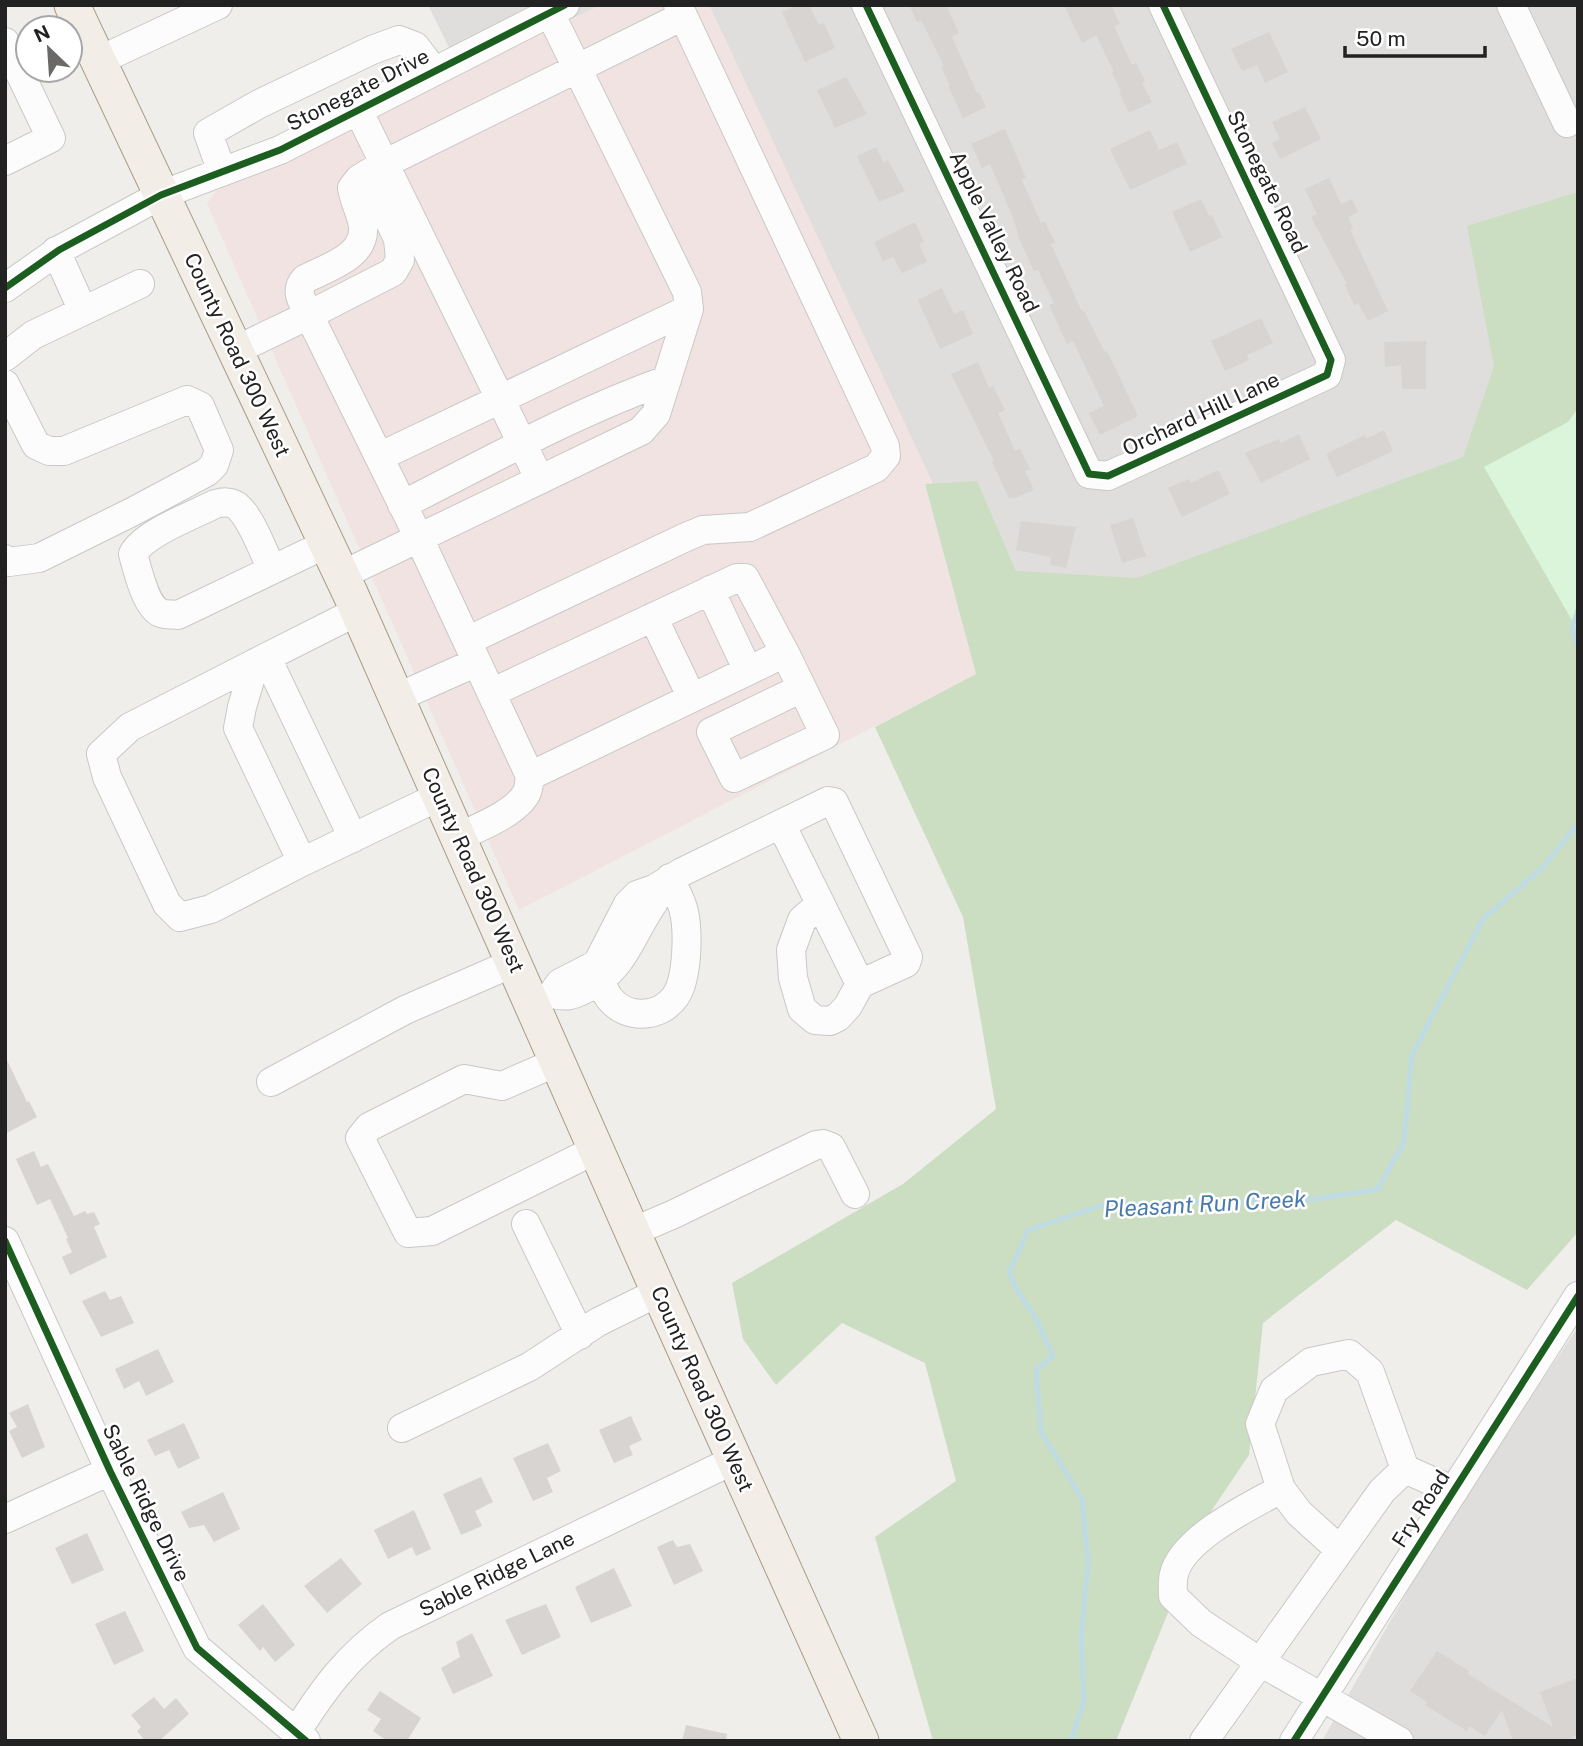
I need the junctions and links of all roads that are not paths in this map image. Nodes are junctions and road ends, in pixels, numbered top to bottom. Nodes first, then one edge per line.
1 (72, 5) edge
2 (218, 5) edge
3 (866, 5) edge
4 (1163, 5) edge
5 (1511, 5) edge
6 (558, 9) edge
7 (681, 11) edge
8 (5, 42) edge
9 (98, 61) junction
10 (578, 69) junction
11 (434, 71) junction
12 (358, 110) junction
13 (1567, 124) dead end
14 (5, 161) edge
15 (376, 169) junction
16 (222, 172) junction
17 (161, 195) junction
18 (56, 251) junction
19 (140, 284) dead end
20 (5, 288) edge
21 (689, 309) junction
22 (83, 311) junction
23 (309, 315) junction
24 (234, 351) junction
25 (5, 357) edge
26 (1327, 375) joint
27 (667, 380) junction
28 (5, 384) edge
29 (499, 400) junction
30 (522, 444) junction
31 (379, 457) junction
32 (1089, 474) joint
33 (540, 480) junction
34 (402, 505) junction
35 (419, 538) junction
36 (327, 544) junction
37 (5, 559) edge
38 (272, 570) junction
39 (342, 575) junction
40 (710, 590) junction
41 (358, 611) junction
42 (653, 617) junction
43 (472, 652) junction
44 (785, 653) junction
45 (261, 660) junction
46 (748, 671) junction
47 (802, 688) dead end
48 (491, 693) junction
49 (396, 698) junction
50 (692, 698) junction
51 (530, 776) junction
52 (440, 796) junction
53 (782, 824) junction
54 (458, 837) junction
55 (353, 838) junction
56 (302, 862) junction
57 (662, 884) junction
58 (820, 904) junction
59 (513, 963) junction
60 (599, 973) junction
61 (860, 984) junction
62 (541, 998) junction
63 (557, 1062) junction
64 (271, 1082) dead end
65 (595, 1150) junction
66 (855, 1194) dead end
67 (526, 1224) dead end
68 (632, 1232) junction
69 (5, 1241) edge
70 (659, 1293) junction
71 (1578, 1296) edge
72 (580, 1335) junction
73 (402, 1427) dead end
74 (734, 1460) junction
75 (1405, 1469) junction
76 (110, 1471) junction
77 (1281, 1489) junction
78 (1454, 1491) junction
79 (5, 1519) edge
80 (1340, 1550) junction
81 (1260, 1662) junction
82 (1322, 1697) junction
83 (300, 1737) edge
84 (861, 1741) edge
85 (1204, 1741) edge
86 (1294, 1741) edge
87 (1399, 1741) edge

1 - 9 main road, County Road 300 West
2 - 9 street
3 - 32 street, Apple Valley Road
4 - 26 street, Stonegate Road
5 - 13 street
6 - 10 street
6 - 11 street, Stonegate Drive
7 - 10 street
7 - 43 street
8 - 14 street
9 - 17 main road, County Road 300 West
10 - 15 street
10 - 21 street
11 - 12 street, Stonegate Drive
11 - 16 street
12 - 15 street
12 - 16 street, Stonegate Drive
15 - 23 street
15 - 23 street
15 - 29 street
16 - 17 street, Stonegate Drive
17 - 18 street, Stonegate Drive
17 - 24 main road, County Road 300 West
18 - 20 street, Stonegate Drive
18 - 22 street
19 - 22 street
21 - 27 street
21 - 29 street
22 - 25 street
23 - 24 street
23 - 31 street
24 - 36 main road, County Road 300 West
26 - 32 street, Orchard Hill Lane
27 - 30 street
27 - 33 street
28 - 37 street
29 - 30 street
29 - 31 street
30 - 33 street
30 - 34 street
31 - 34 street
33 - 35 street
34 - 35 street
35 - 39 street
35 - 43 street
36 - 38 street
36 - 39 main road, County Road 300 West
38 - 38 street
39 - 41 main road, County Road 300 West
40 - 42 street
40 - 44 street
40 - 46 street
41 - 45 street
41 - 49 main road, County Road 300 West
42 - 48 street
42 - 50 street
43 - 48 street
43 - 49 street
44 - 46 street
44 - 47 street
45 - 55 street
45 - 56 street
45 - 56 street
46 - 50 street
48 - 51 street
49 - 52 main road, County Road 300 West
50 - 51 street
51 - 54 street
52 - 54 main road, County Road 300 West
52 - 55 street
53 - 57 street
53 - 58 street
53 - 61 street
54 - 59 main road, County Road 300 West
55 - 56 street
57 - 60 street
57 - 60 street
58 - 61 street
58 - 61 street
59 - 62 main road, County Road 300 West
59 - 64 street
60 - 62 street
62 - 63 main road, County Road 300 West
63 - 65 main road, County Road 300 West
63 - 65 street
65 - 68 main road, County Road 300 West
66 - 68 street
67 - 72 street
68 - 70 main road, County Road 300 West
69 - 76 street, Sable Ridge Drive
70 - 72 street
70 - 74 main road, County Road 300 West
71 - 78 street, Fry Road
72 - 73 street
74 - 83 street, Sable Ridge Lane
74 - 84 main road, County Road 300 West
75 - 77 street
75 - 78 street
75 - 80 street
76 - 79 street
76 - 83 street, Sable Ridge Drive
77 - 80 street
77 - 81 street
78 - 82 street, Fry Road
80 - 81 street
81 - 82 street
81 - 85 street
82 - 86 street, Fry Road
82 - 87 street

